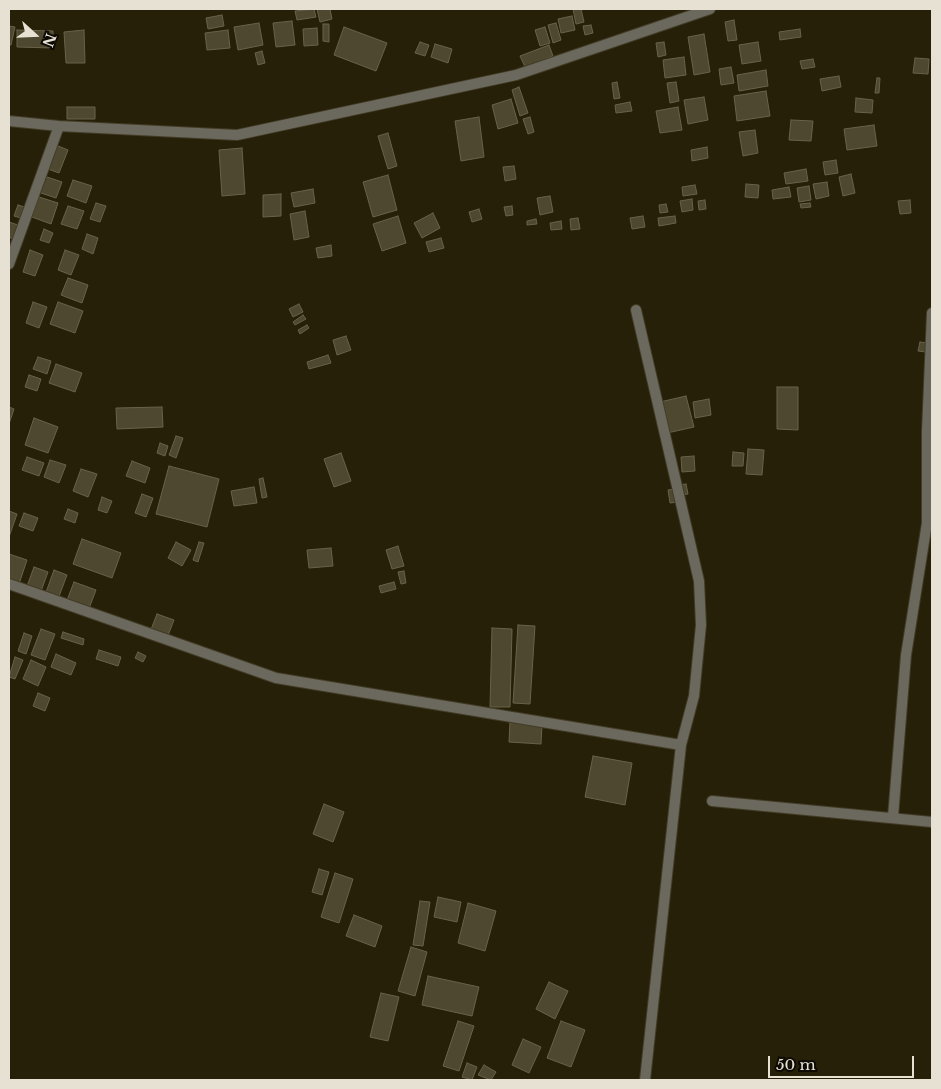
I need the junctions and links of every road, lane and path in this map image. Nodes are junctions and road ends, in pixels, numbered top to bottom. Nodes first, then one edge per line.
1 (710, 9) edge
2 (9, 121) edge
3 (58, 126) junction
4 (9, 264) edge
5 (636, 310) dead end
6 (932, 313) edge
7 (9, 584) edge
8 (680, 745) junction
9 (712, 801) dead end
10 (893, 817) junction
11 (932, 822) edge
12 (645, 1080) edge

1 - 3 street
2 - 3 street
3 - 4 street
5 - 8 street
6 - 10 street
7 - 8 street
8 - 12 street
9 - 10 street
10 - 11 street

